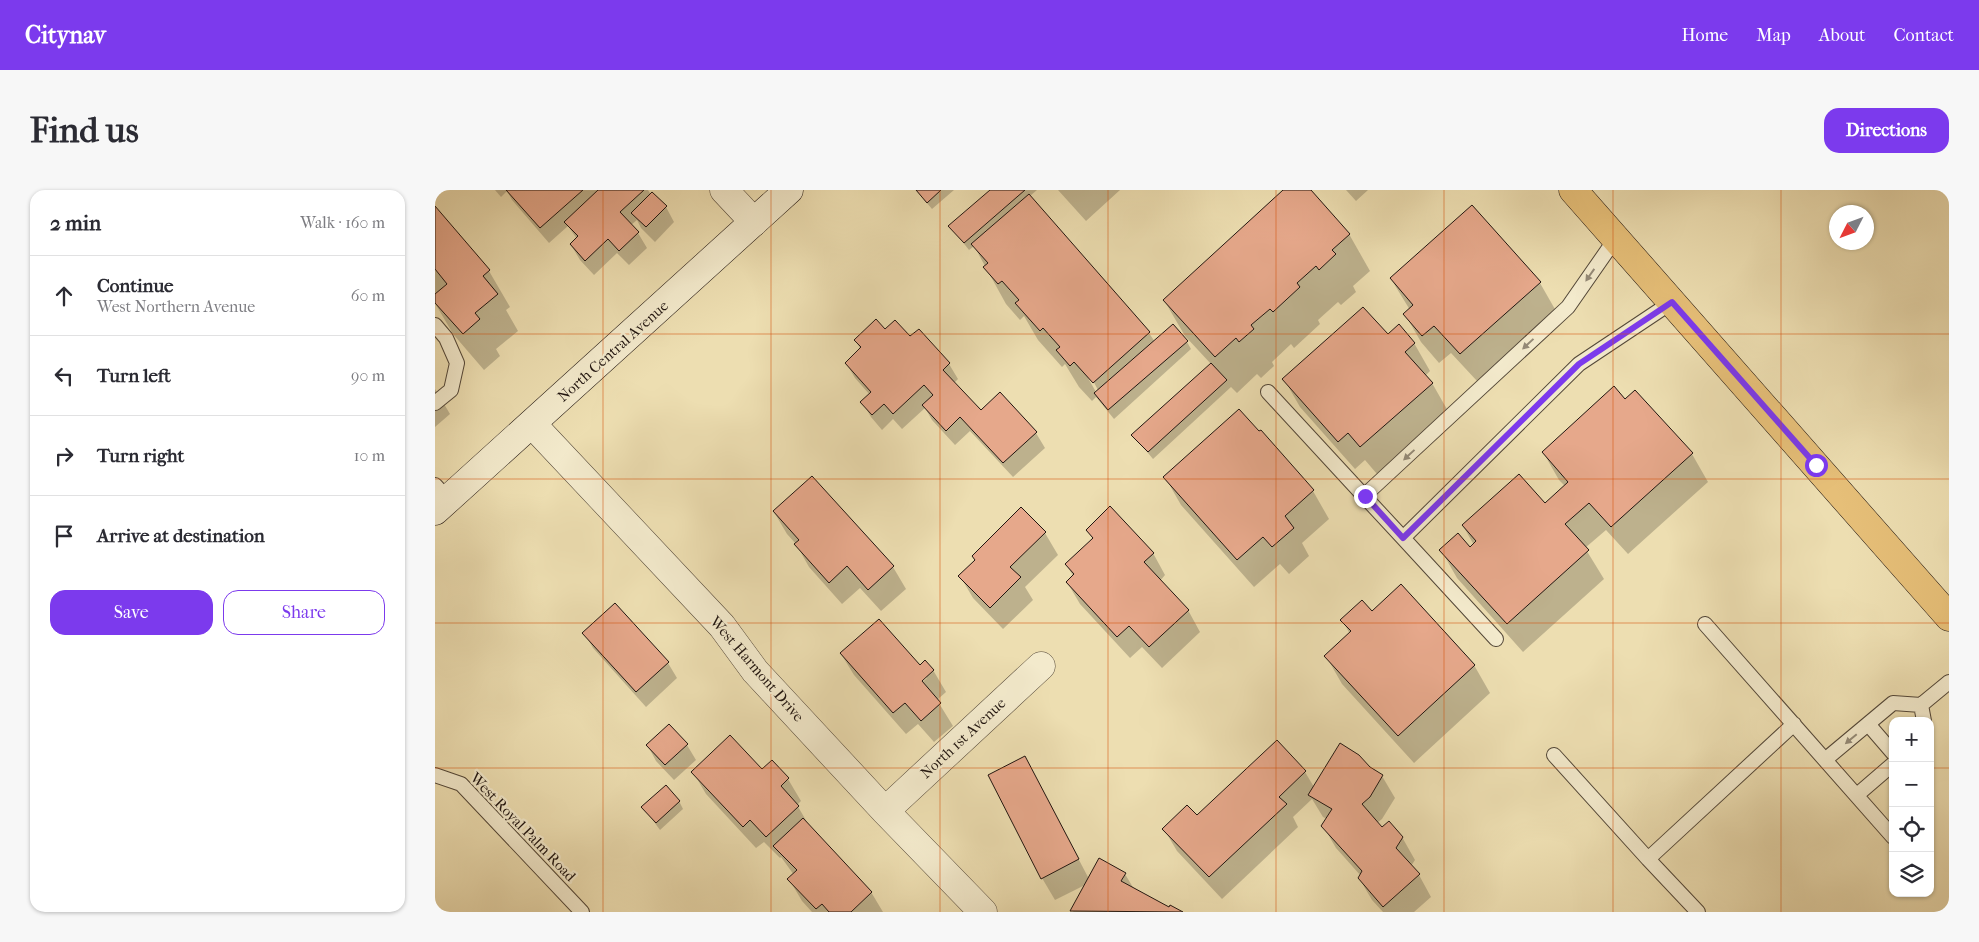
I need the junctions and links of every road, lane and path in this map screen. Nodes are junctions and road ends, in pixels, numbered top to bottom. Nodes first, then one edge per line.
1 (724, 190) edge
2 (789, 190) edge
3 (1573, 190) edge
4 (754, 222) junction
5 (1616, 238) junction
6 (1672, 302) junction
7 (435, 325) edge
8 (1268, 392) dead end
9 (435, 403) edge
10 (532, 424) junction
11 (1365, 496) junction
12 (439, 498) edge
13 (1403, 538) junction
14 (1949, 617) edge
15 (1705, 624) dead end
16 (1496, 639) dead end
17 (1041, 666) dead end
18 (1949, 682) edge
19 (1921, 705) junction
20 (1923, 717) edge
21 (1794, 724) junction
22 (1868, 724) junction
23 (1889, 748) edge
24 (1554, 755) dead end
25 (1826, 759) junction
26 (1889, 767) edge
27 (435, 775) edge
28 (1857, 795) junction
29 (885, 811) junction
30 (1889, 832) edge
31 (1648, 859) junction
32 (582, 912) edge
33 (983, 912) edge
34 (1698, 912) edge

1 - 4 street
2 - 4 street, North Central Avenue
3 - 5 main road
4 - 10 street, North Central Avenue
5 - 6 main road
5 -> 11 lane
6 - 13 lane
6 - 14 main road
7 - 9 lane
8 - 11 lane
10 - 12 street, North Central Avenue
10 - 29 street, West Harmont Drive
11 - 13 lane
13 - 16 lane
15 - 21 lane
17 - 29 street, North 1st Avenue
18 - 19 lane
19 - 20 lane
19 - 22 lane
21 - 25 lane
21 - 31 lane
22 - 23 lane
22 -> 25 lane
24 - 31 lane
25 - 28 lane
26 - 28 lane
27 - 32 lane, West Royal Palm Road
28 - 30 lane
29 - 33 street, West Harmont Drive
31 - 34 lane

